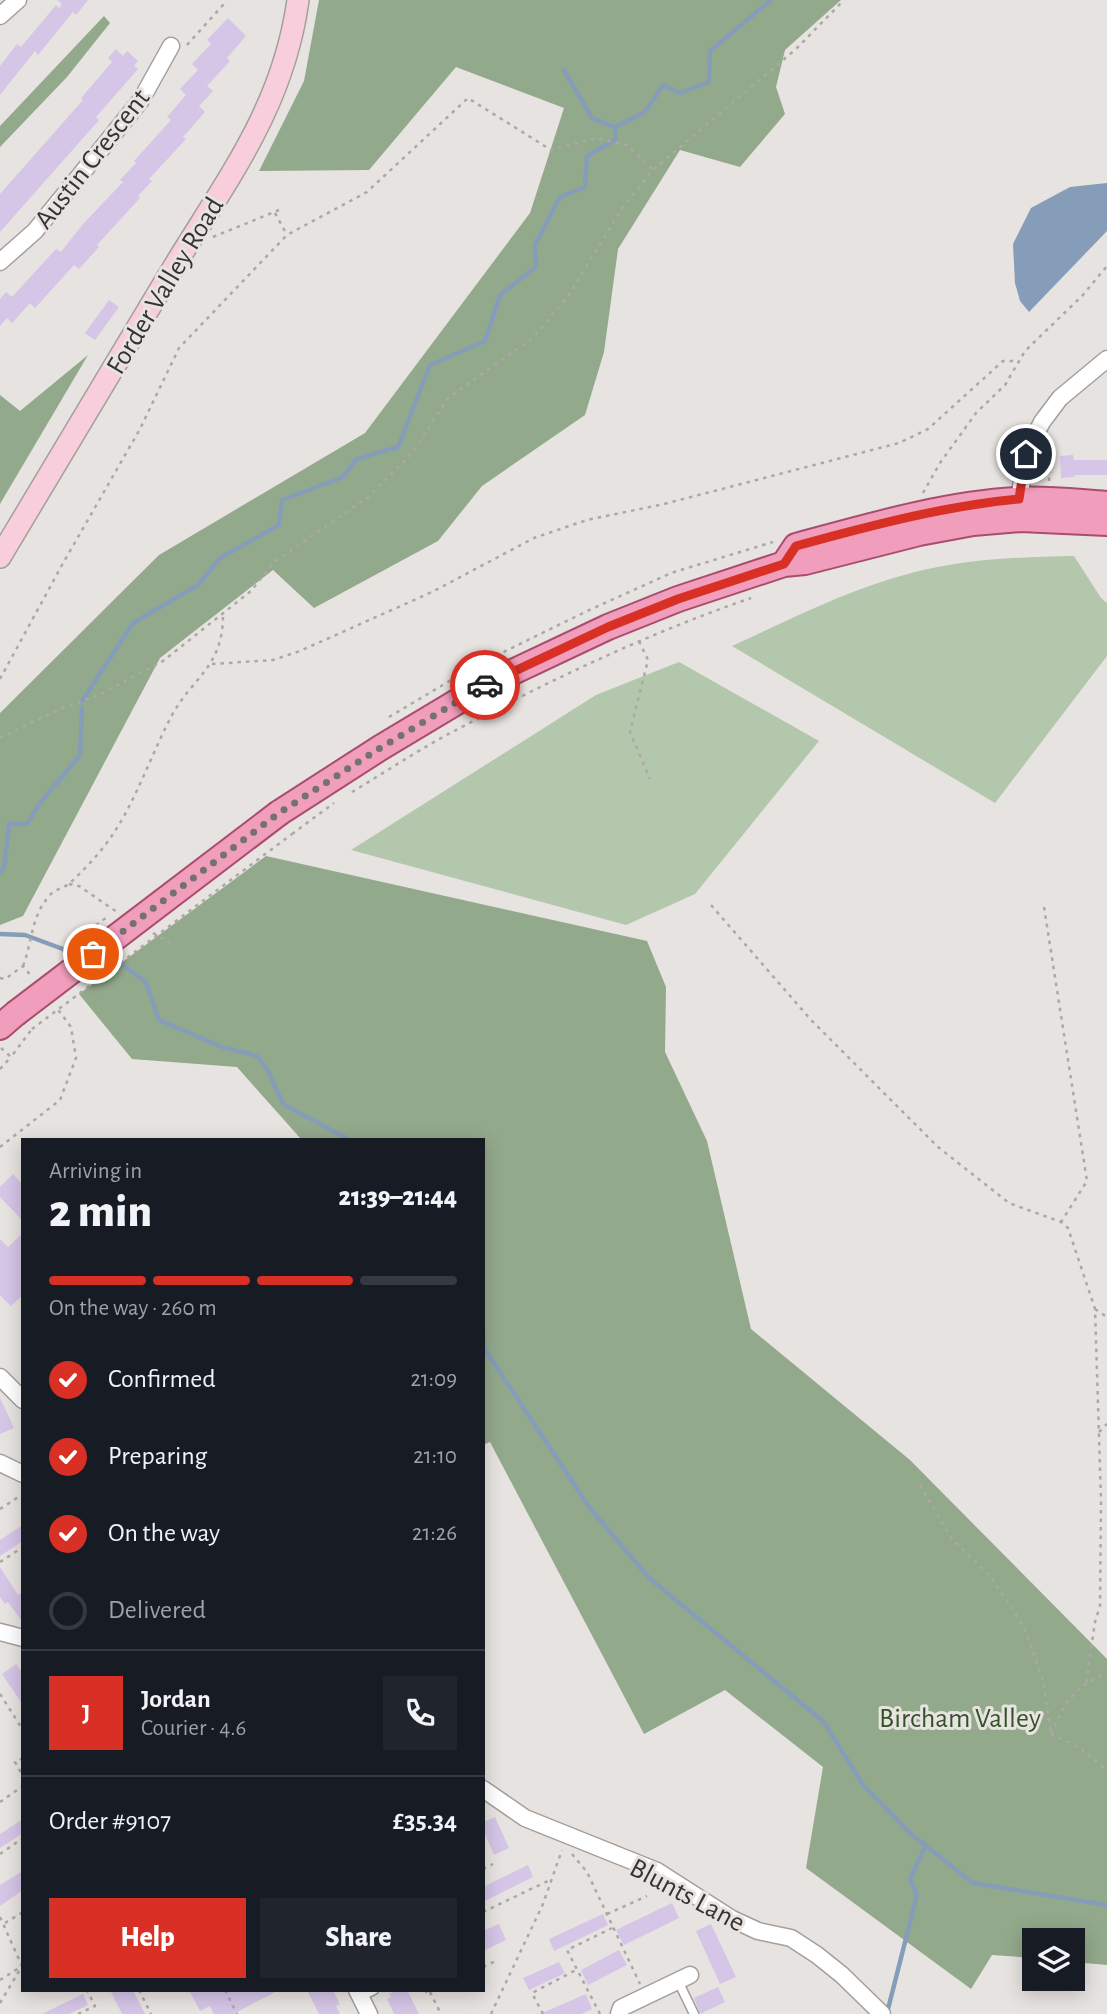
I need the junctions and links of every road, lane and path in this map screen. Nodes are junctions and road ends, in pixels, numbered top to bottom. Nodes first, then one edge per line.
1 (18, 0) edge
2 (224, 0) edge
3 (298, 0) edge
4 (844, 0) edge
5 (0, 15) edge
6 (172, 46) joint
7 (653, 170) junction
8 (287, 235) junction
9 (184, 249) junction
10 (0, 262) edge
11 (1107, 266) edge
12 (1107, 359) edge
13 (1018, 361) junction
14 (1046, 417) junction
15 (1049, 481) dead end
16 (920, 496) dead end
17 (1019, 499) junction
18 (1107, 504) edge
19 (1107, 523) edge
20 (0, 557) edge
21 (784, 564) junction
22 (754, 597) dead end
23 (223, 615) junction
24 (639, 641) junction
25 (212, 664) junction
26 (0, 679) edge
27 (0, 738) edge
28 (650, 779) dead end
29 (351, 792) dead end
30 (340, 799) dead end
31 (711, 905) dead end
32 (1044, 907) dead end
33 (23, 966) junction
34 (0, 978) edge
35 (39, 986) dead end
36 (55, 1007) dead end
37 (16, 1023) edge
38 (0, 1046) edge
39 (11, 1057) junction
40 (0, 1069) edge
41 (0, 1147) edge
42 (1061, 1222) junction
43 (1095, 1310) junction
44 (1107, 1317) edge
45 (0, 1377) edge
46 (21, 1398) edge
47 (1107, 1424) edge
48 (1099, 1432) junction
49 (0, 1463) edge
50 (21, 1473) edge
51 (920, 1485) dead end
52 (21, 1495) edge
53 (0, 1509) edge
54 (21, 1548) edge
55 (0, 1562) edge
56 (0, 1632) edge
57 (21, 1637) edge
58 (1107, 1672) edge
59 (1086, 1683) junction
60 (0, 1694) edge
61 (21, 1727) edge
62 (1051, 1734) junction
63 (21, 1759) edge
64 (1107, 1770) edge
65 (21, 1772) edge
66 (21, 1788) edge
67 (485, 1789) edge
68 (0, 1801) edge
69 (566, 1839) junction
70 (21, 1840) edge
71 (0, 1854) edge
72 (493, 1864) dead end
73 (485, 1868) edge
74 (552, 1879) junction
75 (647, 1896) dead end
76 (485, 1911) edge
77 (21, 1913) edge
78 (607, 1914) junction
79 (0, 1917) edge
80 (5, 1923) junction
81 (614, 1927) junction
82 (498, 1960) dead end
83 (21, 1963) edge
84 (485, 1966) edge
85 (21, 1967) edge
86 (21, 1968) edge
87 (577, 1970) junction
88 (684, 1978) joint
89 (0, 1980) edge
90 (88, 1992) edge
91 (140, 1992) edge
92 (226, 1992) edge
93 (364, 1992) edge
94 (432, 1992) edge
95 (646, 1996) junction
96 (0, 2003) edge
97 (79, 2014) edge
98 (151, 2014) edge
99 (237, 2014) edge
100 (369, 2014) edge
101 (441, 2014) edge
102 (491, 2014) edge
103 (543, 2014) edge
104 (600, 2014) edge
105 (619, 2014) edge
106 (694, 2014) edge
107 (882, 2014) edge

1 - 5 street
2 - 6 path
3 - 9 main road, Forder Valley Road
4 - 7 path
6 - 10 street, Austin Crescent
7 - 8 path
7 - 23 path
8 - 9 path
8 - 26 path
9 - 20 main road, Forder Valley Road
11 - 13 path
12 - 14 street
13 - 16 path
13 - 25 path
14 - 15 path
14 - 17 street
17 - 18 main road
17 - 21 main road
19 - 21 main road
21 - 37 main road, bridge
22 - 24 path
23 - 25 path
23 - 27 path
24 - 28 path
24 - 29 path
25 - 33 path
30 - 37 path, bridge
31 - 42 path
32 - 42 path
33 - 34 path
33 - 35 path
36 - 41 path
37 - 39 path
38 - 39 path
39 - 40 path
42 - 43 path
43 - 44 path
43 - 48 path
45 - 46 street
47 - 48 path
48 - 59 path
49 - 50 street
51 - 62 path
52 - 53 path
54 - 55 path
56 - 57 street
58 - 59 path
59 - 62 path
60 - 61 path
62 - 64 path
63 - 65 path
66 - 68 path
67 - 69 street, Blunts Lane
69 - 74 path
69 - 78 path
69 - 107 street, Blunts Lane
70 - 71 path
72 - 73 path
74 - 76 path
74 - 102 path
75 - 78 path
77 - 80 path
78 - 81 path
79 - 80 path
80 - 83 path
81 - 87 path
81 - 95 path
82 - 84 path
85 - 89 path
86 - 96 path
87 - 103 path
87 - 104 path
88 - 95 street
88 - 106 lane
90 - 97 path
91 - 98 path
92 - 99 path
93 - 100 street
94 - 101 path
95 - 105 street

